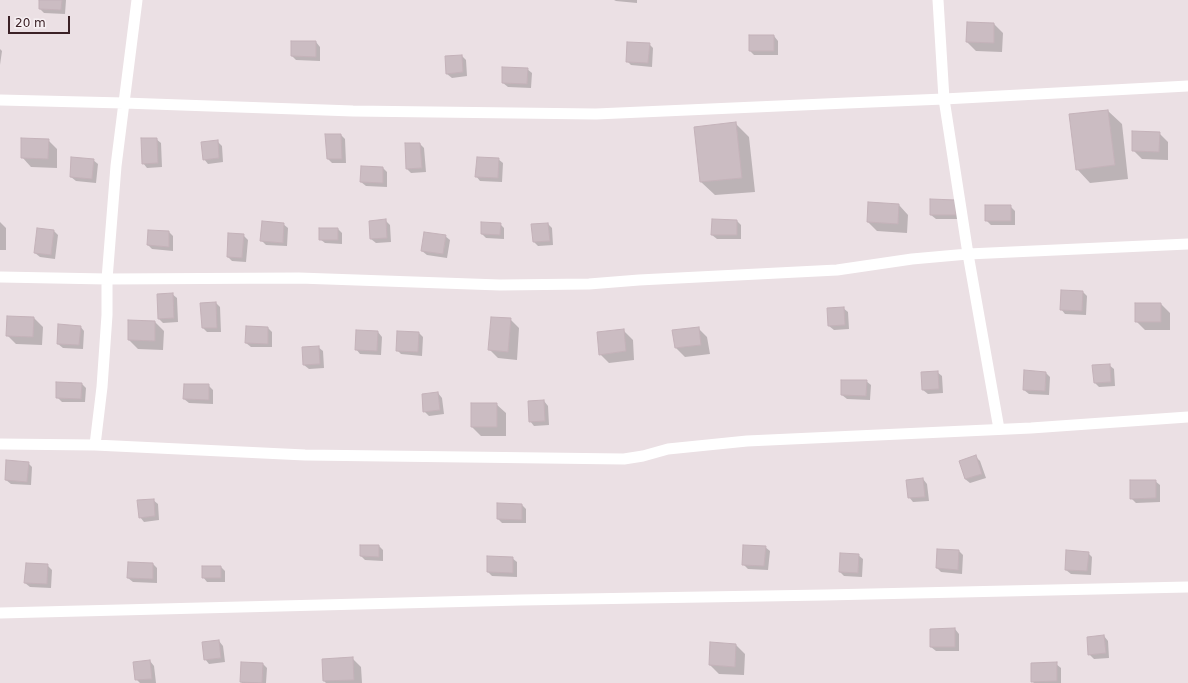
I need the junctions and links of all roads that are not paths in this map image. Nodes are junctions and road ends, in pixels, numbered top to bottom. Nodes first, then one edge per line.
1 (137, 0) edge
2 (938, 0) edge
3 (1188, 86) edge
4 (944, 99) junction
5 (0, 100) edge
6 (124, 103) junction
7 (1188, 244) edge
8 (968, 254) junction
9 (0, 277) edge
10 (107, 279) junction
11 (1188, 417) edge
12 (999, 429) junction
13 (0, 444) edge
14 (95, 445) junction
15 (1188, 587) edge
16 (0, 613) edge

1 - 6 street
2 - 4 street
3 - 4 street
4 - 6 street
4 - 8 street
5 - 6 street
6 - 10 street
7 - 8 street
8 - 10 street
8 - 12 street
9 - 10 street
10 - 14 street
11 - 12 street
12 - 14 street
13 - 14 street
15 - 16 street

